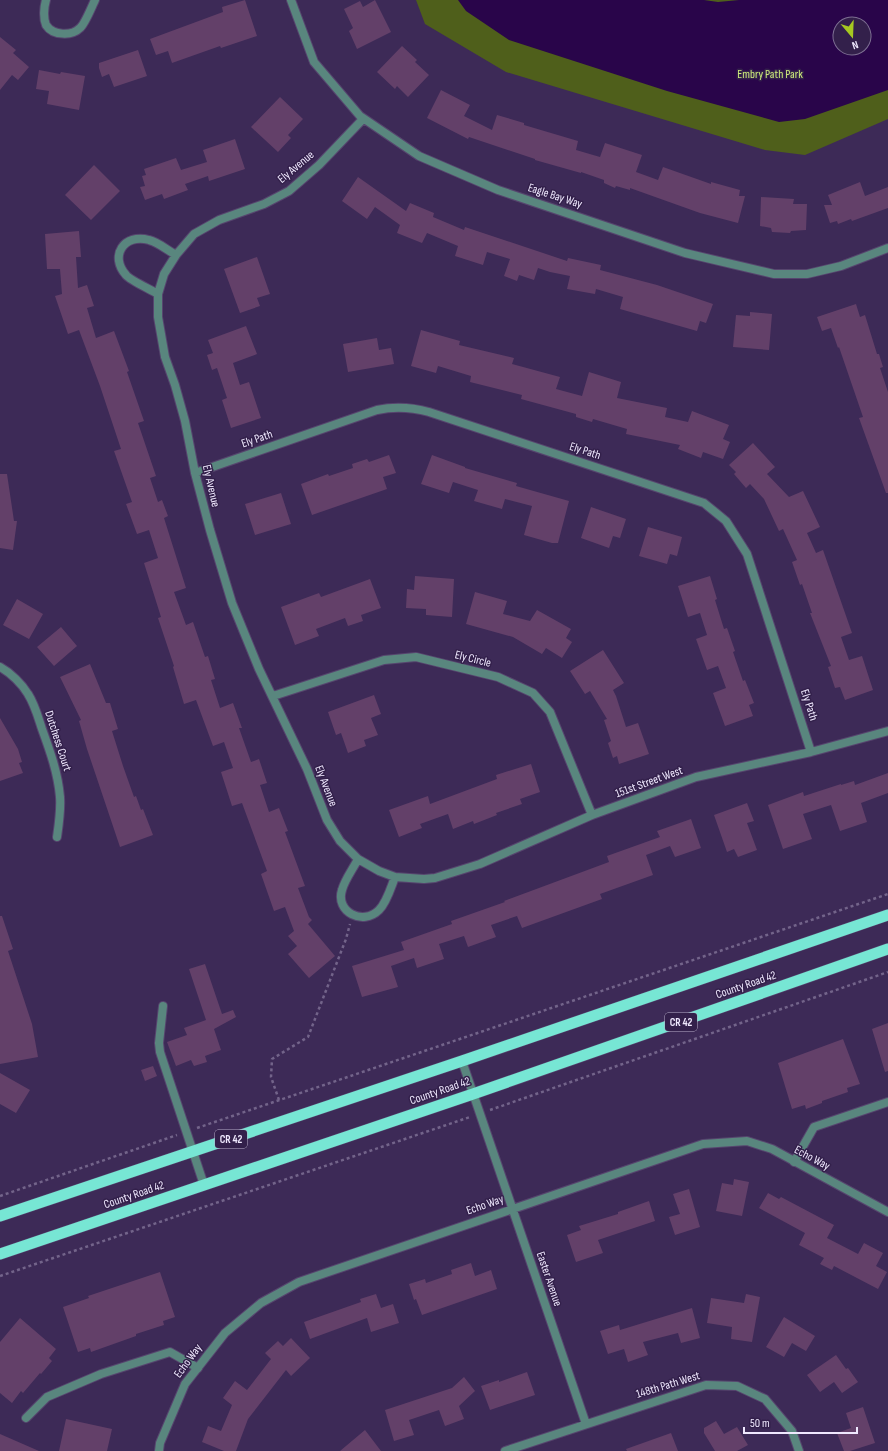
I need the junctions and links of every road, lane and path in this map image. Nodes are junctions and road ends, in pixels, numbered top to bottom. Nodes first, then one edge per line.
1 (46, 0) edge
2 (96, 0) edge
3 (291, 0) edge
4 (363, 119) junction
5 (887, 252) edge
6 (176, 255) junction
7 (158, 294) junction
8 (195, 473) junction
9 (0, 667) edge
10 (273, 696) junction
11 (888, 731) edge
12 (811, 752) junction
13 (592, 815) junction
14 (58, 837) dead end
15 (358, 859) junction
16 (395, 877) junction
17 (426, 879) joint
18 (888, 894) edge
19 (888, 915) edge
20 (352, 916) junction
21 (888, 949) edge
22 (888, 972) edge
23 (163, 1006) dead end
24 (462, 1061) junction
25 (473, 1094) junction
26 (279, 1100) junction
27 (888, 1102) edge
28 (480, 1113) junction
29 (187, 1131) junction
30 (194, 1151) junction
31 (794, 1162) junction
32 (204, 1185) junction
33 (0, 1196) edge
34 (512, 1208) junction
35 (888, 1212) edge
36 (0, 1216) edge
37 (0, 1254) edge
38 (0, 1276) edge
39 (198, 1368) junction
40 (26, 1418) dead end
41 (586, 1424) junction
42 (158, 1451) edge
43 (505, 1451) edge
44 (799, 1451) edge

1 - 2 street
3 - 4 street, Eagle Bay Way
4 - 5 street, Eagle Bay Way
4 - 6 street, Ely Avenue
6 - 7 street, Ely Avenue
6 - 7 street
7 - 8 street, Ely Avenue
8 - 10 street, Ely Avenue
8 - 12 street, Ely Path
9 - 14 street, Dutchess Court
10 - 13 street, Ely Circle
10 - 15 street, Ely Avenue
11 - 12 street, 151st Street West
12 - 13 street, 151st Street West
13 - 17 street, 151st Street West
15 - 16 street, Ely Avenue
15 - 20 street
16 - 17 street, Ely Avenue
16 - 20 street
18 - 26 path
19 - 24 highway, County Road 42 / CR 42
20 - 26 path
21 - 25 highway, County Road 42 / CR 42
22 - 28 path
23 - 29 street
24 - 25 street, Easter Avenue
24 - 30 highway, County Road 42 / CR 42
25 - 28 street, Easter Avenue
25 - 32 highway, County Road 42 / CR 42
26 - 29 path
27 - 31 street
28 - 34 street, Easter Avenue
28 - 38 path
29 - 30 street
29 - 33 path
30 - 32 street
30 - 36 highway, County Road 42 / CR 42
31 - 34 street, Echo Way
31 - 35 street, Echo Way
32 - 37 highway, County Road 42 / CR 42
34 - 39 street, Echo Way
34 - 41 street, Easter Avenue
39 - 40 street
39 - 42 street, Echo Way
41 - 43 street
41 - 44 street, 148th Path West

